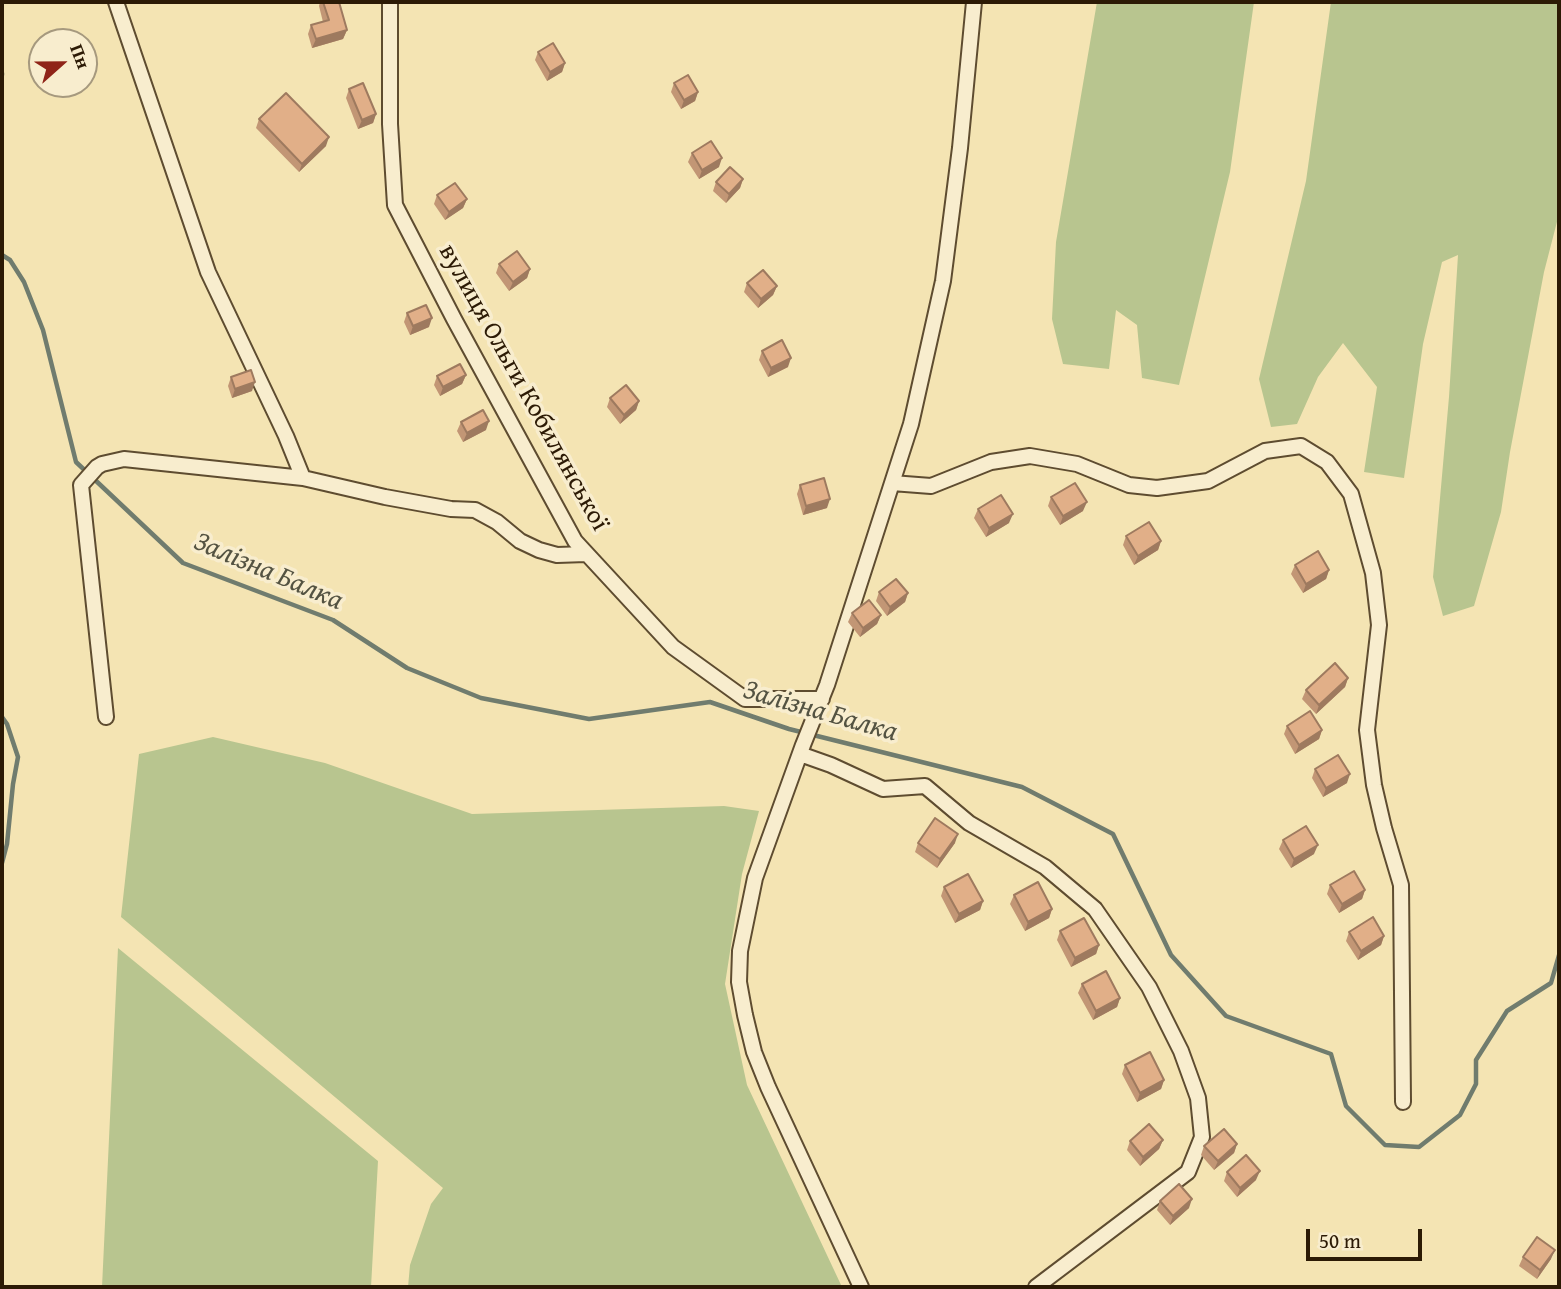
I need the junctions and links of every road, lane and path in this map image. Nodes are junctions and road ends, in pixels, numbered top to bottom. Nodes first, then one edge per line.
1 (116, 2) edge
2 (390, 2) edge
3 (974, 2) edge
4 (303, 478) junction
5 (892, 483) junction
6 (586, 554) junction
7 (821, 701) junction
8 (106, 718) dead end
9 (802, 749) junction
10 (1403, 1102) dead end
11 (861, 1287) edge
12 (1036, 1287) edge

1 - 4 street
2 - 6 street, вулиця Ольги Кобилянської
3 - 5 street
4 - 6 street
4 - 8 street
5 - 7 street
5 - 10 street
6 - 7 street, вулиця Ольги Кобилянської
7 - 9 street
9 - 11 street
9 - 12 street

